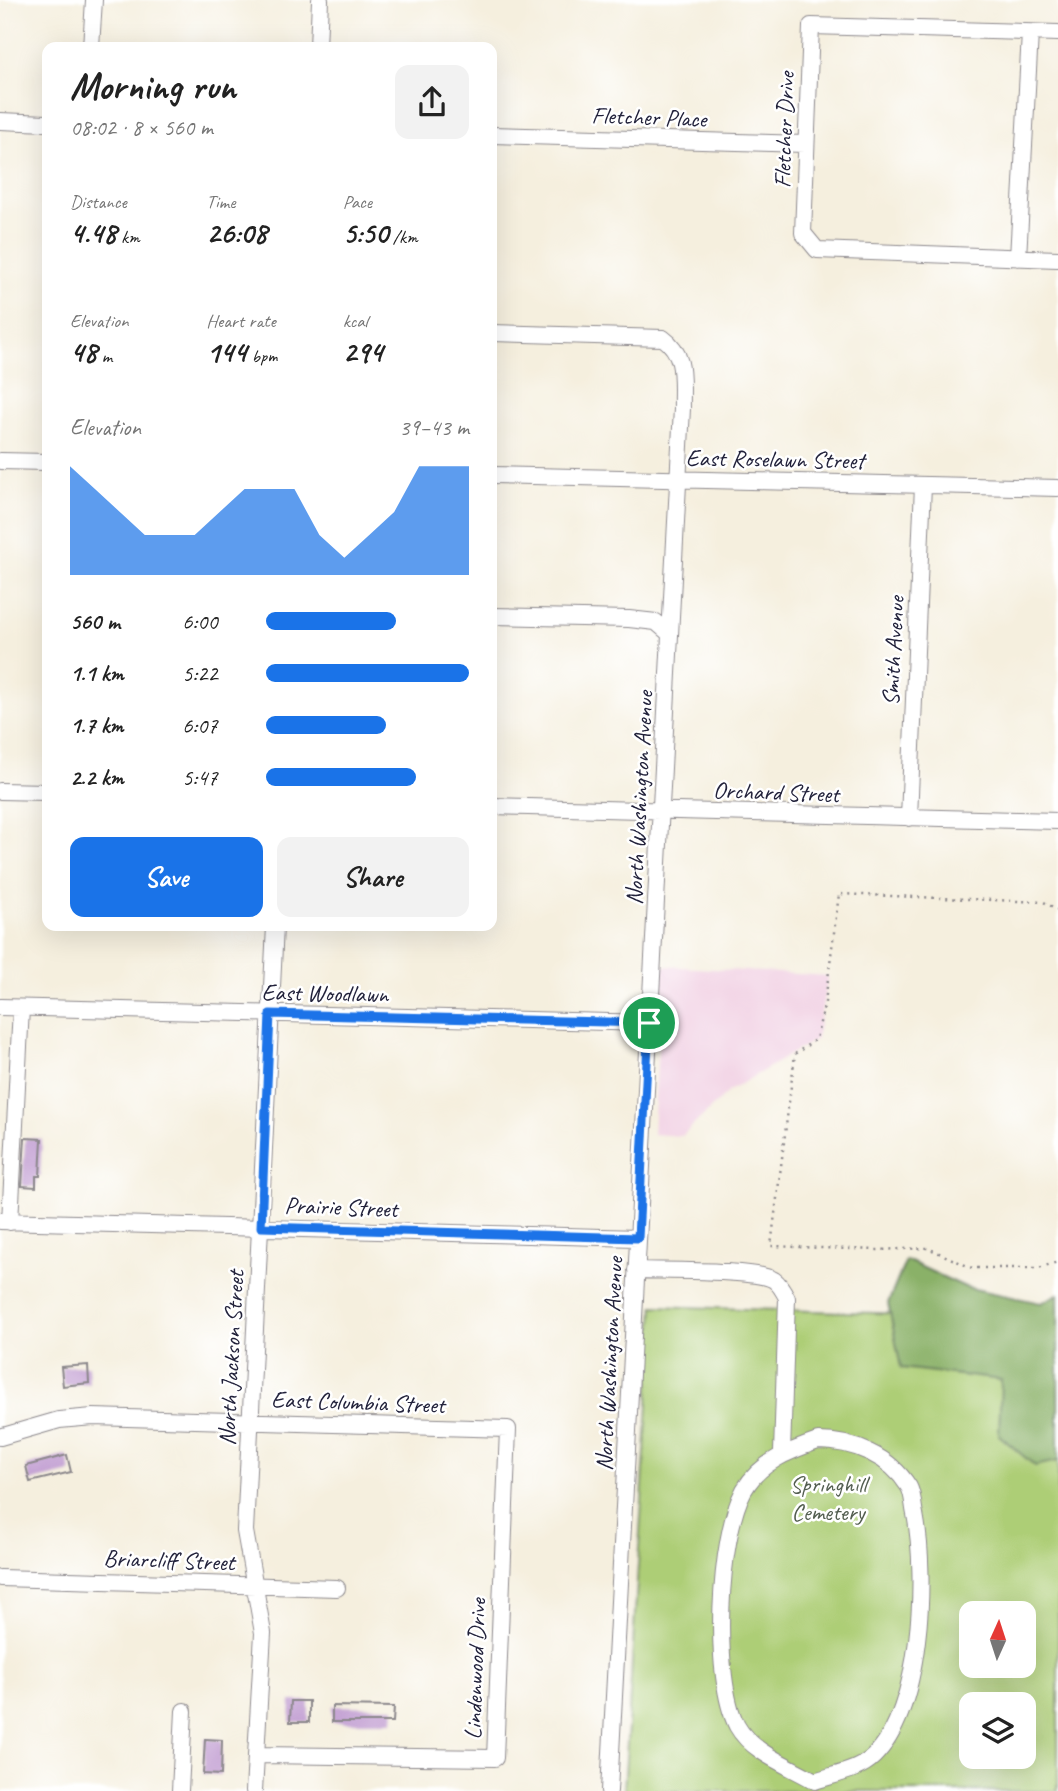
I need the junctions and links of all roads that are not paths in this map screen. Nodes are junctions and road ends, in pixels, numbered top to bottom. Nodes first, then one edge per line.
1 (94, 0) edge
2 (320, 0) edge
3 (1030, 33) junction
4 (1058, 33) edge
5 (91, 42) edge
6 (318, 42) edge
7 (0, 121) edge
8 (42, 122) edge
9 (497, 135) edge
10 (805, 144) junction
11 (1018, 258) junction
12 (1058, 259) edge
13 (497, 333) edge
14 (0, 461) edge
15 (42, 462) edge
16 (497, 475) edge
17 (678, 479) junction
18 (923, 485) junction
19 (1058, 488) edge
20 (497, 616) edge
21 (670, 634) junction
22 (0, 791) edge
23 (42, 792) edge
24 (497, 806) edge
25 (661, 811) junction
26 (909, 818) junction
27 (1058, 821) edge
28 (275, 931) edge
29 (0, 1007) edge
30 (21, 1008) junction
31 (270, 1014) junction
32 (649, 1023) junction
33 (5, 1221) edge
34 (261, 1227) junction
35 (638, 1238) junction
36 (636, 1270) junction
37 (249, 1422) junction
38 (508, 1429) joint
39 (0, 1437) edge
40 (782, 1454) junction
41 (0, 1578) edge
42 (254, 1586) junction
43 (337, 1588) dead end
44 (184, 1711) dead end
45 (257, 1755) junction
46 (815, 1786) edge
47 (180, 1791) edge
48 (254, 1791) edge
49 (609, 1791) edge

1 - 5 street
2 - 6 street
3 - 4 street, Fletcher Drive
3 - 10 street, Fletcher Drive
3 - 11 street
7 - 8 street
9 - 10 street, Fletcher Place
10 - 11 street, Fletcher Drive
11 - 12 street, Fletcher Drive
13 - 17 street, North Washington Avenue
14 - 15 street
16 - 17 street, East Roselawn Street
17 - 18 street, East Roselawn Street
17 - 21 street, North Washington Avenue
18 - 19 street, East Roselawn Street
18 - 26 street, Smith Avenue
20 - 21 street
21 - 25 street, North Washington Avenue
22 - 23 street
24 - 25 street, Orchard Street
25 - 26 street, Orchard Street
25 - 32 street, North Washington Avenue
26 - 27 street, Orchard Street
28 - 31 street, North Jackson Street
29 - 30 street, East Woodlawn
30 - 31 street, East Woodlawn
30 - 33 street
31 - 32 street, East Woodlawn
31 - 34 street, North Jackson Street
32 - 35 street, North Washington Avenue
33 - 34 street, Prairie Street
34 - 35 street, Prairie Street
34 - 37 street, North Jackson Street
35 - 36 street, North Washington Avenue
36 - 40 street
36 - 49 street, North Washington Avenue
37 - 38 street, East Columbia Street
37 - 39 street, East Columbia Street
37 - 42 street, North Jackson Street
38 - 45 street, Lindenwood Drive
40 - 46 street
40 - 46 street
41 - 42 street, Briarcliff Street
42 - 43 street, Briarcliff Street
42 - 45 street, North Jackson Street
44 - 47 street
45 - 48 street, North Jackson Street

